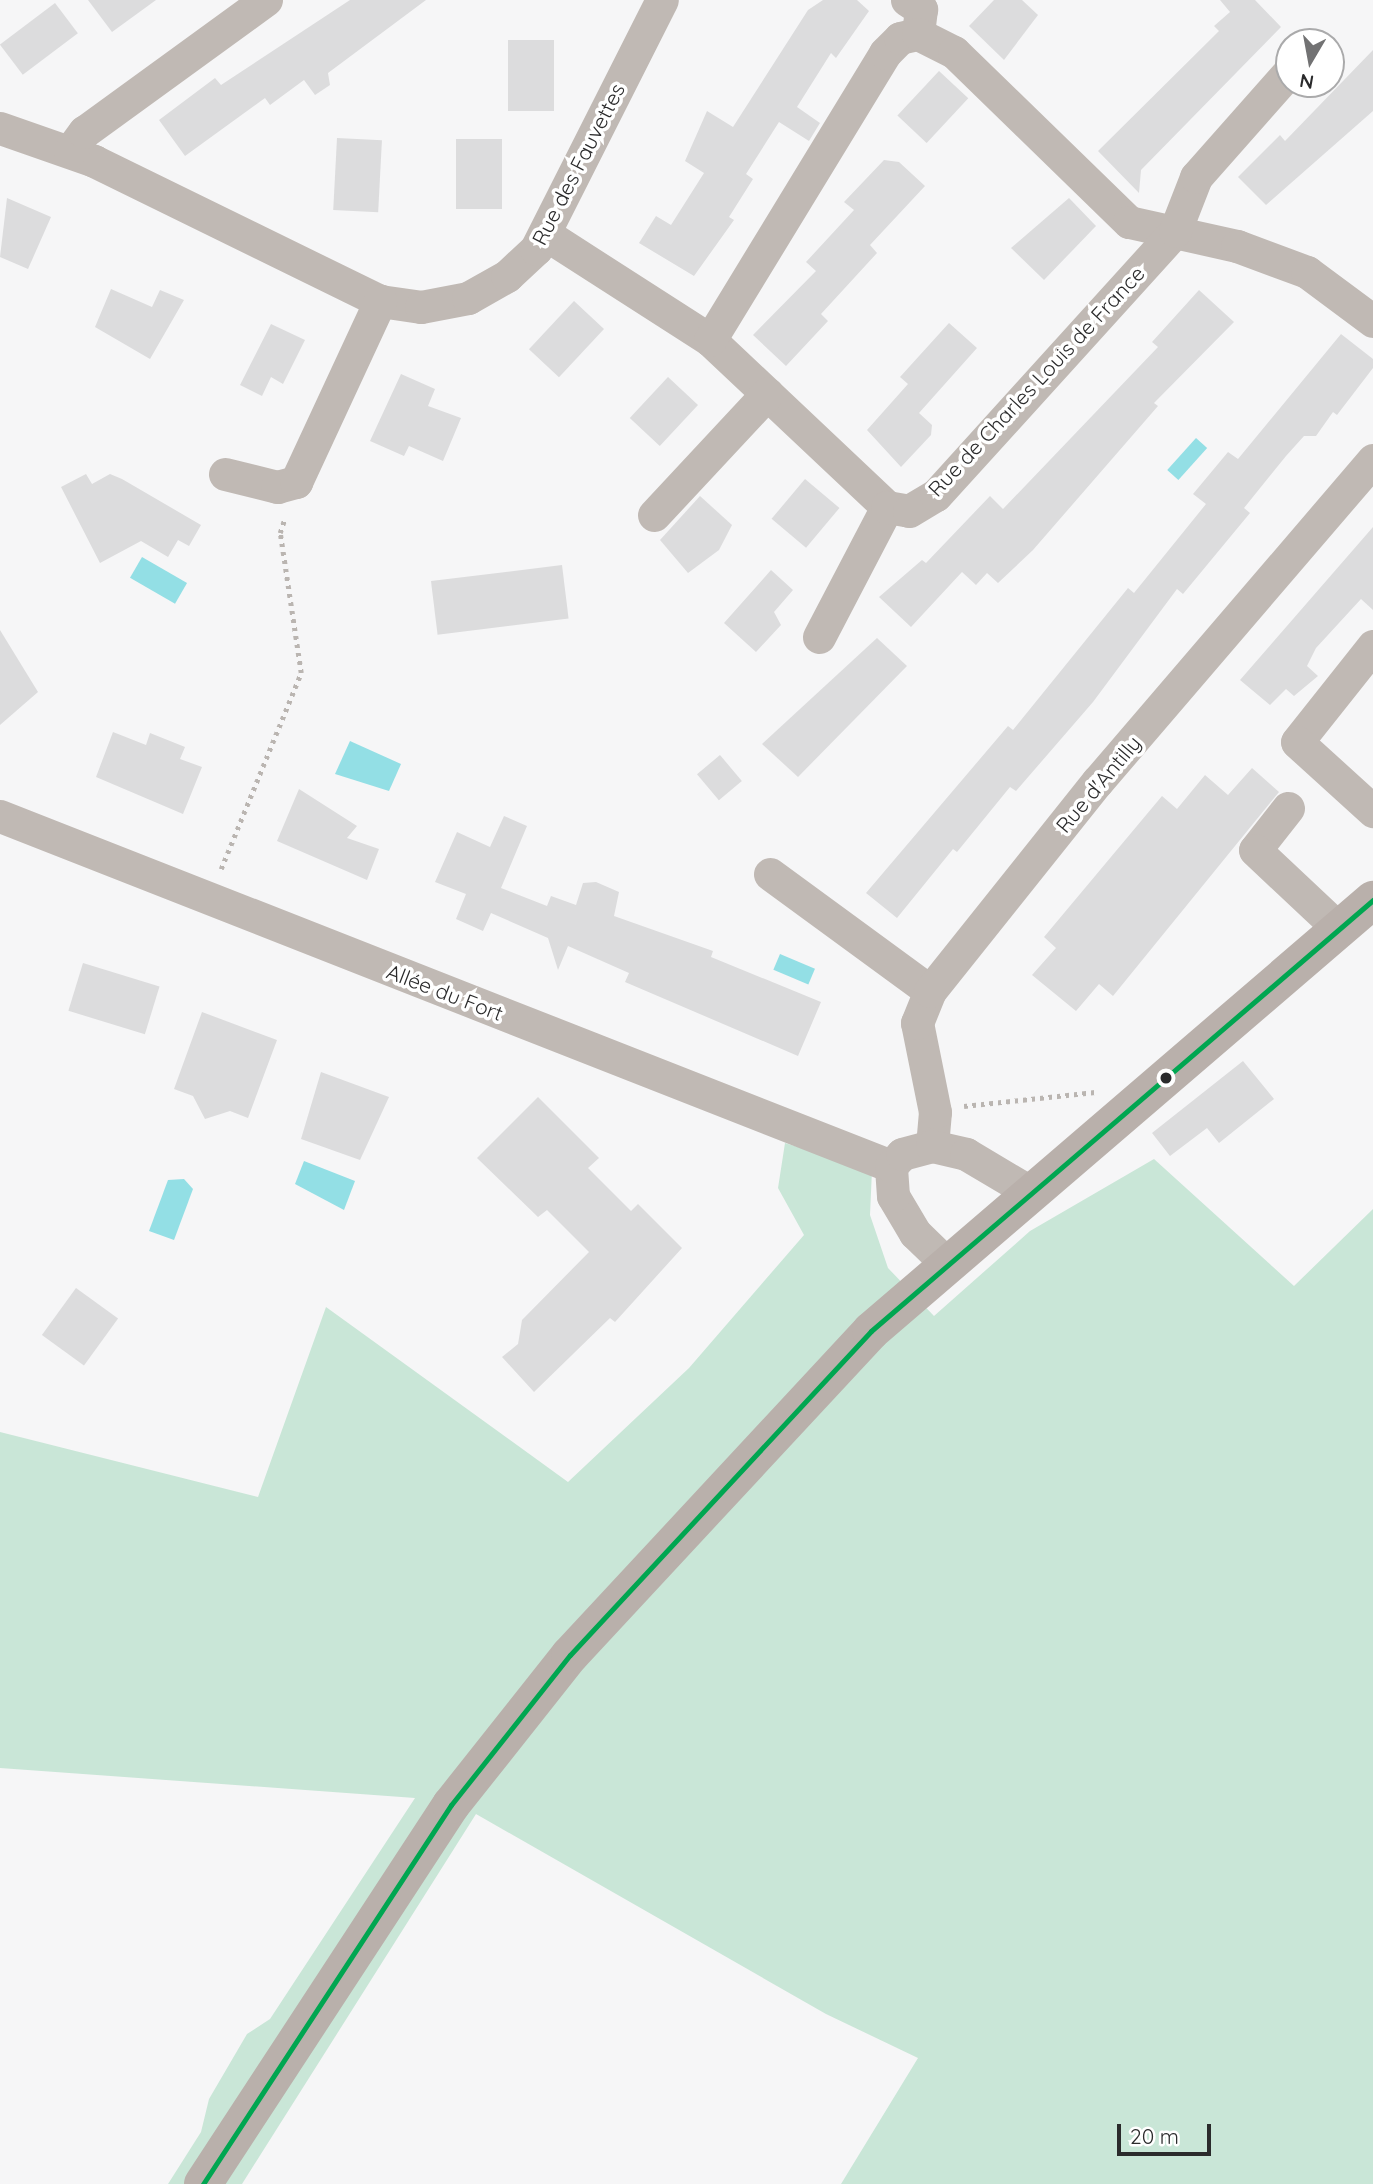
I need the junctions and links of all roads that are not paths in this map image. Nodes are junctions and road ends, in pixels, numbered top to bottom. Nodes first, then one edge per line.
1 (266, 0) edge
2 (662, 0) edge
3 (919, 11) edge
4 (1275, 88) edge
5 (0, 128) edge
6 (70, 151) junction
7 (1175, 231) junction
8 (545, 234) junction
9 (380, 301) junction
10 (1373, 321) edge
11 (710, 340) junction
12 (767, 394) junction
13 (1373, 460) edge
14 (225, 474) dead end
15 (887, 507) junction
16 (654, 515) dead end
17 (819, 637) dead end
18 (1373, 646) edge
19 (1288, 808) dead end
20 (1373, 811) edge
21 (0, 816) edge
22 (770, 874) dead end
23 (1373, 900) edge
24 (1339, 929) junction
25 (930, 991) junction
26 (932, 1146) junction
27 (891, 1166) junction
28 (1030, 1192) junction
29 (946, 1263) junction
30 (203, 2184) edge

1 - 6 street
2 - 8 street, Rue des Fauvettes
3 - 7 street
3 - 11 street
4 - 7 street, Rue de Charles Louis de France
5 - 6 street, Rue des Fauvettes
6 - 9 street, Rue des Fauvettes
7 - 10 street
7 - 15 street, Rue de Charles Louis de France
8 - 9 street, Rue des Fauvettes
8 - 11 street
9 - 14 street
11 - 12 street
12 - 15 street
12 - 16 street
13 - 25 street, Rue d'Antilly
15 - 17 street
18 - 20 street
19 - 24 street
21 - 27 street, Allée du Fort
22 - 25 street
23 - 24 main road
24 - 28 main road
25 - 26 street, Rue d'Antilly
26 - 27 street
26 - 28 street
27 - 29 street
28 - 29 main road
29 - 30 main road

